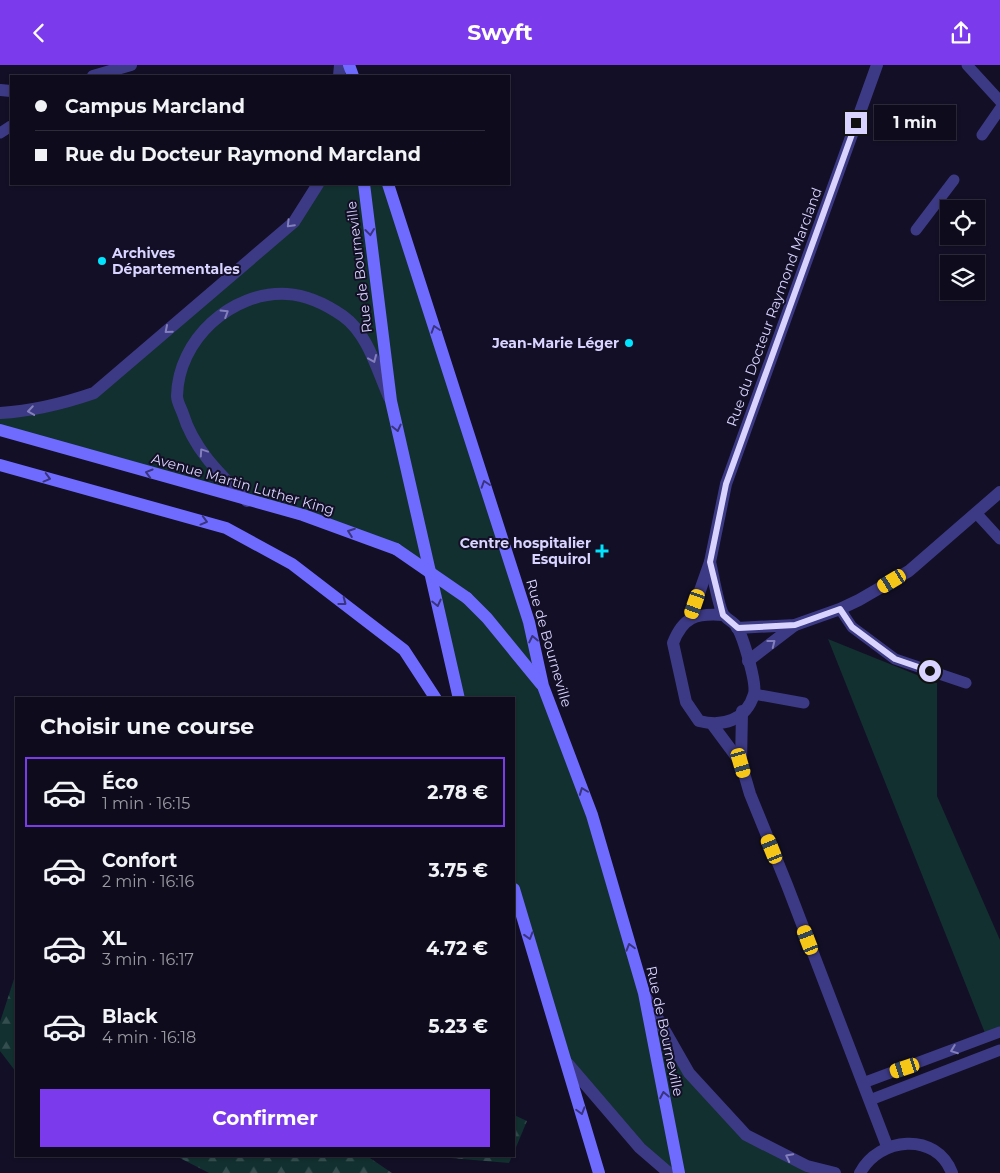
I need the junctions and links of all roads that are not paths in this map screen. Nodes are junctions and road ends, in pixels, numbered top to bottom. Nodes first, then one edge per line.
1 (131, 65) edge
2 (877, 65) edge
3 (967, 65) edge
4 (96, 75) edge
5 (1000, 101) edge
6 (1000, 109) edge
7 (982, 135) dead end
8 (954, 180) dead end
9 (317, 185) edge
10 (364, 185) edge
11 (388, 185) edge
12 (916, 230) dead end
13 (391, 401) junction
14 (0, 413) edge
15 (0, 431) edge
16 (0, 465) edge
17 (1000, 492) edge
18 (247, 501) junction
19 (977, 514) junction
20 (1000, 539) edge
21 (710, 562) junction
22 (840, 609) junction
23 (723, 615) junction
24 (690, 619) junction
25 (795, 625) junction
26 (738, 628) junction
27 (748, 661) junction
28 (966, 683) dead end
29 (543, 686) junction
30 (754, 694) junction
31 (435, 697) edge
32 (460, 697) edge
33 (804, 703) dead end
34 (742, 711) junction
35 (712, 724) junction
36 (741, 763) junction
37 (515, 892) edge
38 (644, 993) junction
39 (1000, 1032) edge
40 (1000, 1050) edge
41 (568, 1064) junction
42 (905, 1068) junction
43 (863, 1083) junction
44 (910, 1083) junction
45 (870, 1101) junction
46 (887, 1147) junction
47 (664, 1170) edge
48 (599, 1173) edge
49 (679, 1173) edge
50 (835, 1173) edge
51 (860, 1173) edge
52 (952, 1173) edge

1 - 4 street
2 - 21 street, Rue du Docteur Raymond Marcland
3 - 5 lane
6 - 7 lane
8 - 12 lane
9 -> 14 street
10 -> 13 main road, Rue de Bourneville
29 -> 11 main road, Rue de Bourneville
18 -> 13 street
13 -> 32 main road, Rue de Bourneville
18 -> 15 main road, Avenue Martin Luther King
16 -> 31 main road
17 - 19 street
29 -> 18 main road, Avenue Martin Luther King, bridge
19 - 20 lane
19 - 22 street
21 - 23 street, Rue du Docteur Raymond Marcland
21 - 24 street, Rue du Docteur Raymond Marcland
22 - 25 street
22 - 28 lane
23 - 24 street
23 - 26 street
24 - 35 street, Rue du Docteur Raymond Marcland
25 - 26 street
27 -> 25 street
26 - 27 street
27 - 30 street
38 -> 29 main road, Rue de Bourneville
30 - 33 lane
30 - 34 street
34 - 35 street
34 - 36 street, Rue du Docteur Raymond Marcland
35 - 36 street, Rue du Docteur Raymond Marcland
36 - 43 street, Rue du Docteur Raymond Marcland
37 -> 41 main road
49 -> 38 main road, Rue de Bourneville
50 -> 38 street
39 -> 42 lane
40 - 44 lane
41 - 47 street
41 -> 48 main road
42 - 43 lane
42 - 44 lane
43 - 45 street, Rue du Docteur Raymond Marcland
44 - 45 lane
45 - 46 street, Rue du Docteur Raymond Marcland
46 - 51 street
46 - 52 street

